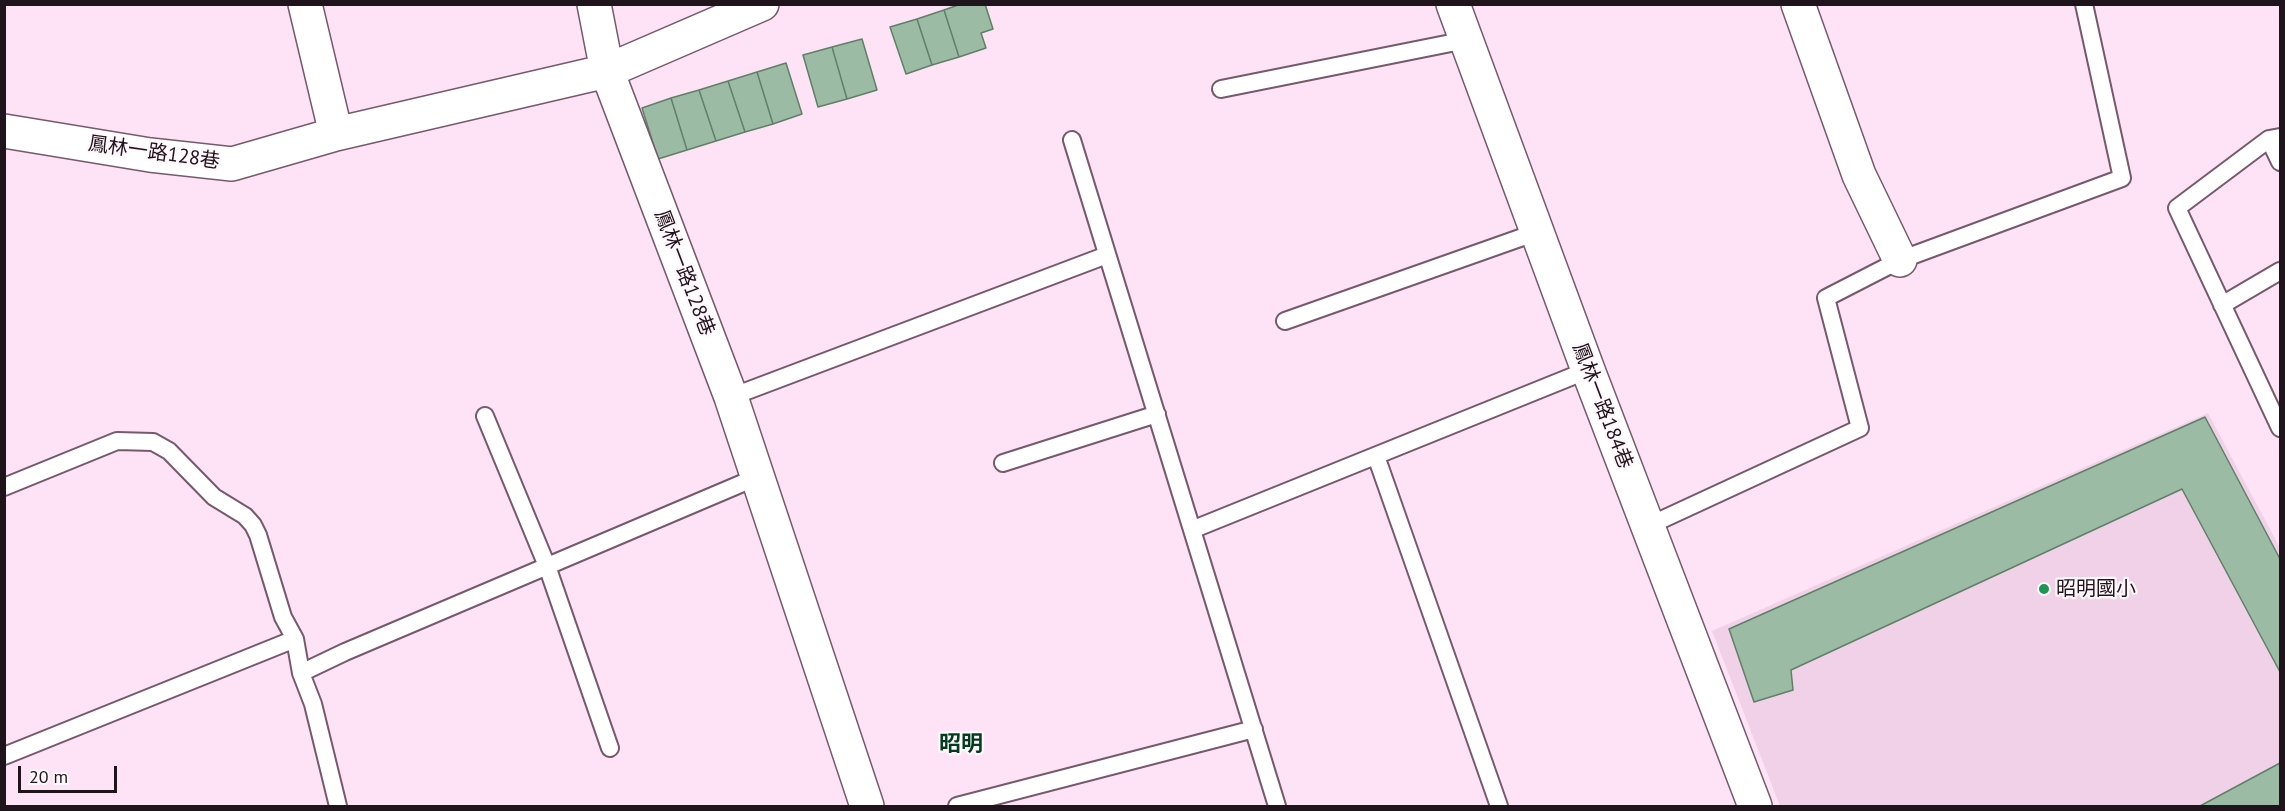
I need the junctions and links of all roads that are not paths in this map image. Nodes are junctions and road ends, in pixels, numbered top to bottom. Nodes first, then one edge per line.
1 (305, 4) edge
2 (594, 4) edge
3 (762, 4) edge
4 (1452, 4) edge
5 (1798, 4) edge
6 (2084, 4) edge
7 (1466, 40) junction
8 (607, 71) junction
9 (1221, 89) dead end
10 (4, 131) edge
11 (336, 134) junction
12 (2275, 138) edge
13 (1072, 140) dead end
14 (2280, 162) edge
15 (1537, 232) junction
16 (1107, 255) junction
17 (1900, 260) junction
18 (2280, 271) edge
19 (2222, 304) junction
20 (1285, 321) dead end
21 (1588, 370) junction
22 (730, 397) junction
23 (1157, 414) junction
24 (485, 416) dead end
25 (2280, 428) edge
26 (1376, 456) junction
27 (1003, 463) dead end
28 (757, 477) junction
29 (4, 487) edge
30 (1648, 526) junction
31 (1194, 529) junction
32 (547, 566) junction
33 (295, 639) junction
34 (301, 673) junction
35 (1254, 729) junction
36 (610, 748) dead end
37 (4, 756) edge
38 (338, 807) edge
39 (867, 807) edge
40 (957, 807) edge
41 (1277, 807) edge
42 (1499, 807) edge
43 (1755, 807) edge

1 - 11 street
2 - 8 street, 鳳林一路128巷
3 - 8 street
4 - 7 street, 鳳林一路184巷
5 - 17 street
6 - 17 lane
7 - 9 lane
7 - 15 street, 鳳林一路184巷
8 - 11 street, 鳳林一路128巷
8 - 22 street, 鳳林一路128巷
10 - 11 street, 鳳林一路128巷
12 - 14 lane
12 - 19 lane
13 - 16 lane
15 - 20 lane
15 - 21 street, 鳳林一路184巷
16 - 22 lane
16 - 23 lane
17 - 30 lane
18 - 19 lane
19 - 25 lane
21 - 26 lane
21 - 30 street, 鳳林一路184巷
22 - 28 street, 鳳林一路128巷
23 - 27 lane
23 - 31 lane
24 - 32 lane
26 - 31 lane
26 - 42 lane
28 - 32 lane
28 - 39 street, 鳳林一路128巷
29 - 33 lane
30 - 43 street, 鳳林一路184巷
31 - 35 lane
32 - 34 lane
32 - 36 lane
33 - 34 lane
33 - 37 lane
34 - 38 lane
35 - 40 lane
35 - 41 lane

